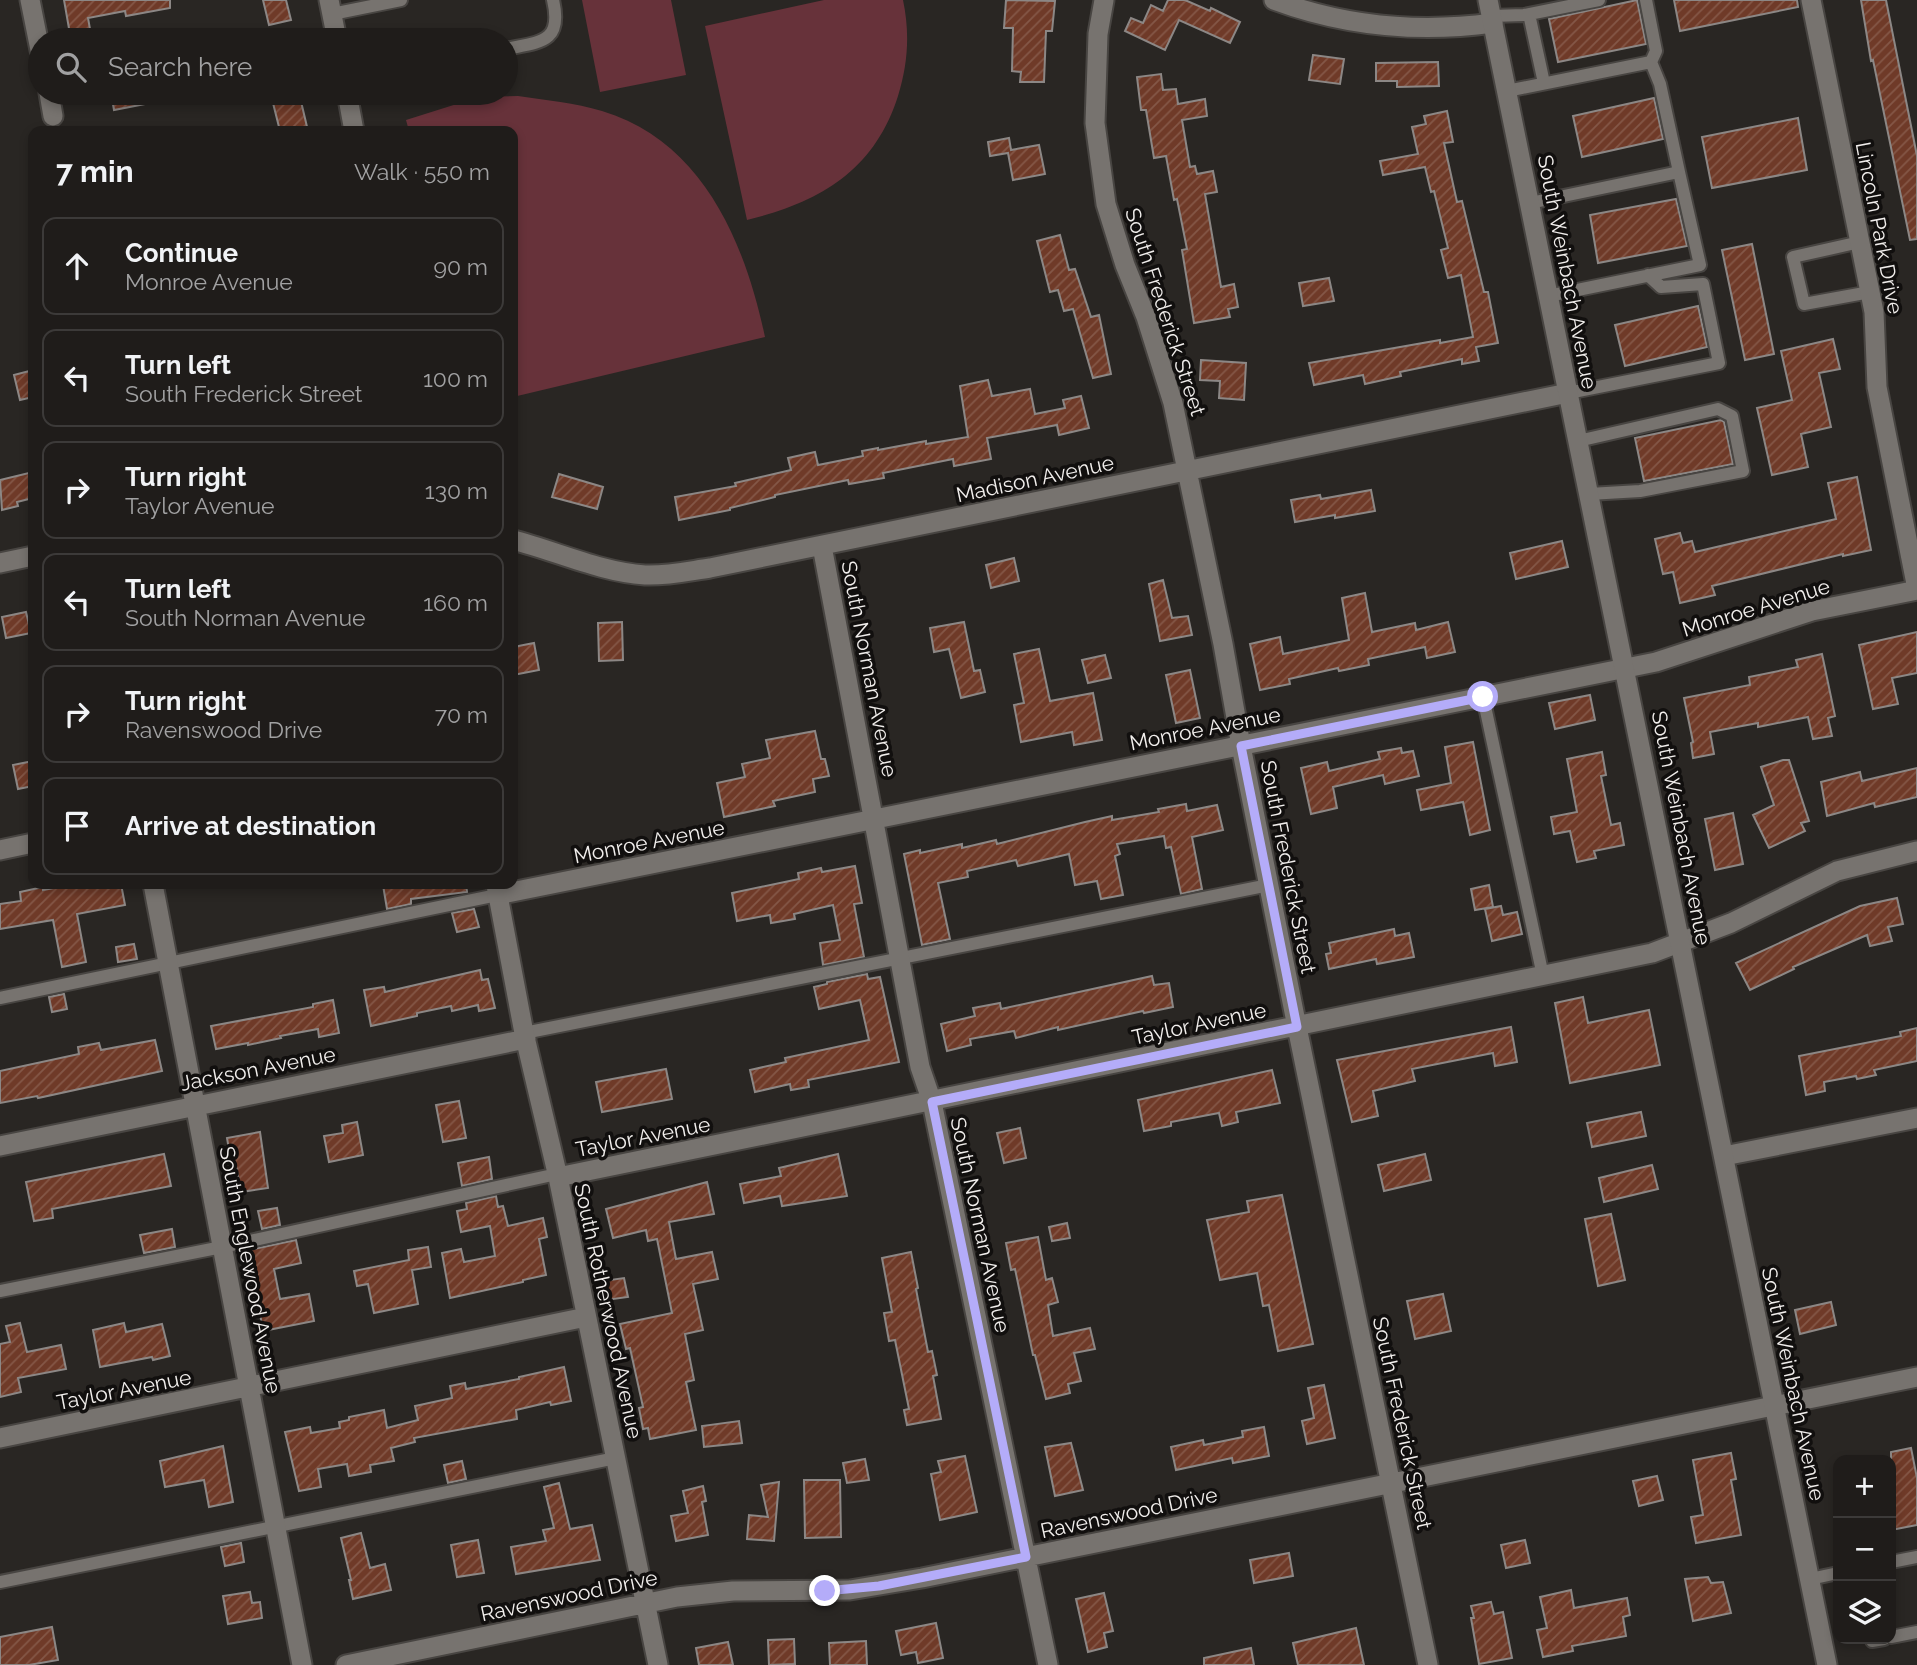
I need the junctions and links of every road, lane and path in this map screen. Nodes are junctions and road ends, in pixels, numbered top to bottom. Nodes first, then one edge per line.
1 (30, 0) edge
2 (401, 0) edge
3 (553, 0) edge
4 (1104, 0) edge
5 (1274, 0) edge
6 (1599, 0) edge
7 (1646, 0) edge
8 (1811, 0) edge
9 (330, 7) edge
10 (1491, 13) edge
11 (1529, 14) junction
12 (36, 28) edge
13 (334, 28) edge
14 (518, 47) edge
15 (1651, 62) junction
16 (1544, 83) junction
17 (1507, 91) junction
18 (51, 105) edge
19 (349, 105) edge
20 (53, 116) dead end
21 (353, 126) edge
22 (1679, 173) junction
23 (1530, 203) junction
24 (1860, 242) junction
25 (1648, 275) junction
26 (1870, 292) junction
27 (1548, 296) junction
28 (1568, 394) junction
29 (1578, 441) junction
30 (1187, 471) junction
31 (1589, 494) junction
32 (518, 542) edge
33 (822, 546) junction
34 (28, 557) edge
35 (0, 563) edge
36 (1917, 589) edge
37 (1625, 667) junction
38 (1483, 697) junction
39 (1241, 746) junction
40 (875, 819) junction
41 (28, 844) edge
42 (0, 850) edge
43 (1917, 851) edge
44 (1269, 885) junction
45 (518, 886) edge
46 (154, 889) edge
47 (496, 890) edge
48 (1681, 944) junction
49 (901, 959) junction
50 (168, 963) junction
51 (1543, 976) junction
52 (0, 998) edge
53 (1297, 1027) junction
54 (525, 1036) junction
55 (932, 1102) junction
56 (195, 1105) junction
57 (1917, 1118) edge
58 (0, 1146) edge
59 (1724, 1156) junction
60 (557, 1175) junction
61 (222, 1247) junction
62 (0, 1292) edge
63 (586, 1317) junction
64 (1917, 1377) edge
65 (249, 1388) junction
66 (1774, 1404) junction
67 (0, 1438) edge
68 (615, 1458) junction
69 (1391, 1483) junction
70 (275, 1526) junction
71 (1026, 1557) junction
72 (1917, 1557) edge
73 (1896, 1561) edge
74 (1833, 1574) edge
75 (1810, 1579) junction
76 (0, 1581) edge
77 (645, 1603) junction
78 (1917, 1632) edge
79 (1896, 1636) edge
80 (302, 1665) edge
81 (346, 1665) edge
82 (658, 1665) edge
83 (1048, 1665) edge
84 (1428, 1665) edge
85 (1827, 1665) edge

1 - 12 street
2 - 9 lane
3 - 14 lane
4 - 30 street, South Frederick Street
5 - 10 street
6 - 11 lane
7 - 15 lane
8 - 24 street, Lincoln Park Drive
9 - 13 street
10 - 11 lane
10 - 17 street, South Weinbach Avenue
11 - 16 lane
15 - 16 lane
15 - 22 lane
16 - 17 lane
17 - 23 street, South Weinbach Avenue
18 - 20 street
19 - 21 street
22 - 23 lane
22 - 25 lane
23 - 27 street, South Weinbach Avenue
24 - 26 street, Lincoln Park Drive
24 - 26 lane
25 - 27 lane
25 - 28 lane
26 - 36 street, Lincoln Park Drive
27 - 28 street, South Weinbach Avenue
28 - 29 street, South Weinbach Avenue
28 - 30 street, Madison Avenue
29 - 31 street, South Weinbach Avenue
29 - 31 lane
30 - 33 street, Madison Avenue
30 - 39 street, South Frederick Street
31 - 37 street, South Weinbach Avenue
32 - 33 street, Madison Avenue
33 - 40 street, South Norman Avenue
34 - 35 street
36 - 37 street, Monroe Avenue
37 - 38 street, Monroe Avenue
37 - 48 street, South Weinbach Avenue
38 - 39 street, Monroe Avenue
38 - 51 lane
39 - 40 street, Monroe Avenue
39 - 44 street, South Frederick Street
40 - 45 street, Monroe Avenue
40 - 49 street, South Norman Avenue
41 - 42 street
43 - 48 street, Taylor Avenue
44 - 49 lane
44 - 53 street, South Frederick Street
46 - 50 street, South Englewood Avenue
47 - 50 lane
47 - 54 street, South Rotherwood Avenue
48 - 51 street, Taylor Avenue
48 - 59 street, South Weinbach Avenue
49 - 54 lane
49 - 55 street, South Norman Avenue
50 - 52 lane
50 - 56 street, South Englewood Avenue
51 - 53 street, Taylor Avenue
53 - 55 street, Taylor Avenue
53 - 69 street, South Frederick Street
54 - 56 street, Jackson Avenue
54 - 60 street, South Rotherwood Avenue
55 - 60 street, Taylor Avenue
55 - 71 street, South Norman Avenue
56 - 58 street, Jackson Avenue
56 - 61 street, South Englewood Avenue
57 - 59 street
59 - 66 street, South Weinbach Avenue
60 - 61 lane
60 - 63 street, South Rotherwood Avenue
61 - 62 lane
61 - 65 street, South Englewood Avenue
63 - 65 street, Taylor Avenue
63 - 68 street, South Rotherwood Avenue
64 - 66 street, Ravenswood Drive
65 - 67 street, Taylor Avenue
65 - 70 street, South Englewood Avenue
66 - 69 street, Ravenswood Drive
66 - 75 street, South Weinbach Avenue
68 - 70 lane
68 - 77 street, South Rotherwood Avenue
69 - 71 street, Ravenswood Drive
69 - 84 street, South Frederick Street
70 - 76 lane
70 - 80 street, South Englewood Avenue
71 - 77 street, Ravenswood Drive
71 - 83 street, South Norman Avenue
72 - 73 lane
74 - 75 lane
75 - 85 street, South Weinbach Avenue
77 - 81 street, Ravenswood Drive
77 - 82 street, South Rotherwood Avenue
78 - 79 lane

